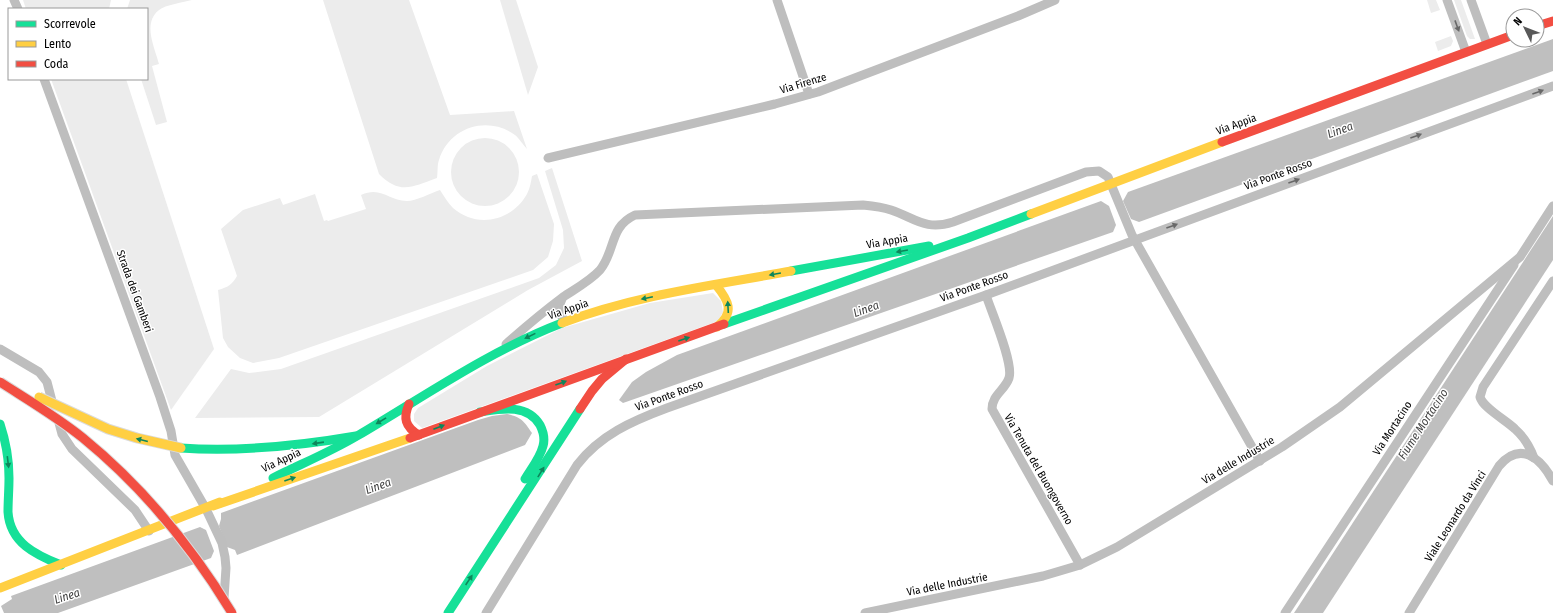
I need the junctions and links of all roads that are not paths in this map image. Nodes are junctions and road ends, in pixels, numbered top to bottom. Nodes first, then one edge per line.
1 (777, 0) edge
2 (1055, 0) edge
3 (1447, 0) edge
4 (1471, 0) edge
5 (1505, 38) edge
6 (1487, 44) junction
7 (1466, 52) junction
8 (44, 80) edge
9 (1553, 86) edge
10 (809, 94) junction
11 (548, 158) dead end
12 (1112, 186) junction
13 (1553, 206) edge
14 (968, 238) junction
15 (1134, 238) junction
16 (1520, 257) junction
17 (1553, 281) edge
18 (716, 285) junction
19 (986, 295) junction
20 (562, 299) junction
21 (566, 321) junction
22 (716, 328) junction
23 (0, 349) edge
24 (490, 357) junction
25 (626, 359) junction
26 (0, 378) edge
27 (0, 382) edge
28 (409, 404) junction
29 (480, 412) junction
30 (0, 424) edge
31 (419, 435) junction
32 (356, 436) junction
33 (1534, 458) junction
34 (1260, 462) junction
35 (1553, 481) edge
36 (8, 506) junction
37 (210, 507) junction
38 (0, 524) edge
39 (150, 530) junction
40 (61, 565) junction
41 (1080, 565) junction
42 (0, 588) edge
43 (444, 610) edge
44 (223, 613) edge
45 (232, 613) edge
46 (486, 613) edge
47 (865, 613) edge
48 (1284, 613) edge
49 (1410, 613) edge

1 - 10 street
2 - 10 street, Via Firenze
3 -> 7 street
4 - 6 street
5 - 6 main road, Via Appia
6 - 7 main road, Via Appia
7 - 12 main road, Via Appia
8 - 37 street, Strada dei Gamberi
15 -> 9 street, Via Ponte Rosso
10 - 11 street, Via Firenze
12 - 14 main road, Via Appia
12 - 15 street
12 - 20 street
13 - 16 street, Via delle Industrie
14 -> 18 main road, Via Appia
14 - 22 main road, Via Appia
15 - 19 street, Via Ponte Rosso
15 - 34 street
16 - 34 street, Via delle Industrie
16 - 48 street, Via Mortacino
17 - 33 street
18 -> 21 main road, Via Appia
22 -> 18 main road
19 - 41 street, Via Tenuta del Buongoverno
19 - 46 street, Via Ponte Rosso
20 - 21 street
20 - 24 street
21 -> 24 main road, Via Appia
25 -> 22 main road, Via Appia
23 - 39 street
24 - 28 main road, Via Appia
29 -> 25 main road, Via Appia
43 -> 25 main road
32 -> 26 main road, bridge
27 - 45 main road, bridge
28 - 31 main road
28 -> 32 main road, Via Appia
31 -> 29 main road, Via Appia
29 - 43 main road
30 -> 36 main road
37 -> 31 main road, Via Appia
32 - 37 main road, Via Appia
33 - 35 street
33 - 49 street, Viale Leonardo da Vinci
34 - 41 street, Via delle Industrie
36 - 38 main road
36 - 40 main road
37 - 39 main road, Via Appia
37 - 44 street, Strada dei Gamberi
39 - 40 main road, Via Appia
40 - 42 main road, Via Appia
41 - 47 street, Via delle Industrie

